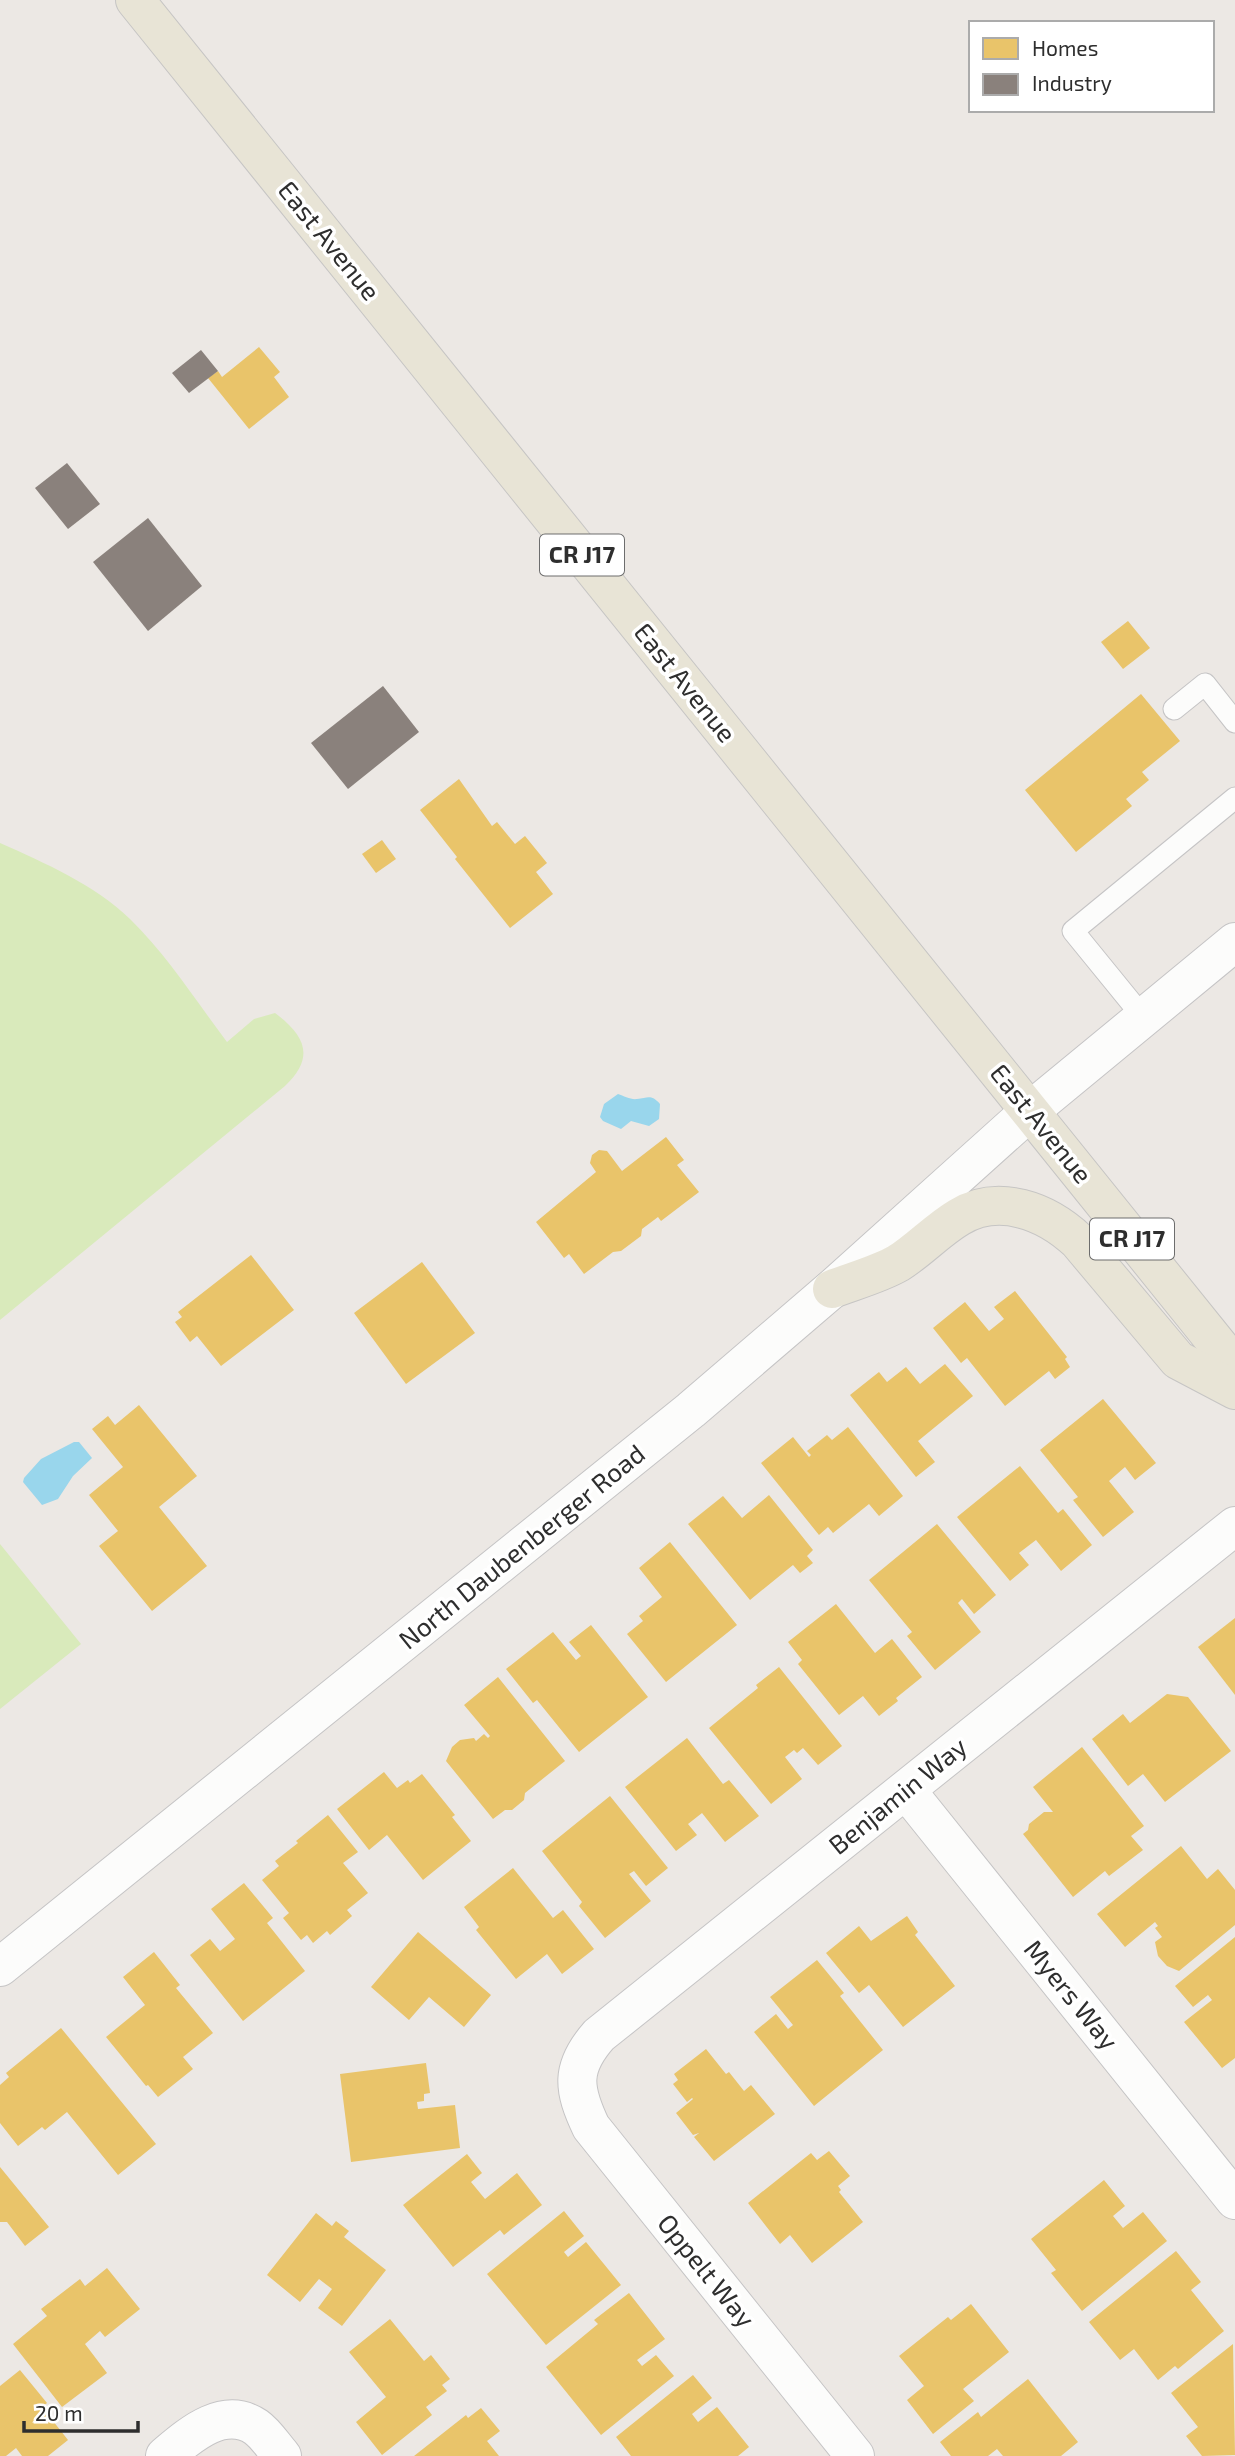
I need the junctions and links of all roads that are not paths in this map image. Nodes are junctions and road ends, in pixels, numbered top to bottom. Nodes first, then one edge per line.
1 (135, 0) edge
2 (1174, 709) dead end
3 (1235, 722) edge
4 (1235, 798) edge
5 (1235, 942) edge
6 (1143, 1017) junction
7 (1030, 1111) junction
8 (832, 1289) junction
9 (1235, 1366) edge
10 (1235, 1390) edge
11 (1235, 1526) edge
12 (906, 1790) junction
13 (0, 1967) edge
14 (576, 2077) joint
15 (1235, 2200) edge
16 (164, 2456) edge
17 (282, 2456) edge
18 (855, 2456) edge

1 - 7 main road, East Avenue / CR J17
2 - 3 lane
4 - 6 lane
5 - 6 street, North Daubenberger Road
6 - 7 street, North Daubenberger Road
7 - 8 street, North Daubenberger Road
7 - 9 main road, East Avenue / CR J17
8 - 10 main road
8 - 13 street, North Daubenberger Road
11 - 12 street, Benjamin Way
12 - 14 street, Benjamin Way
12 - 15 street, Myers Way
14 - 18 street, Oppelt Way
16 - 17 street

